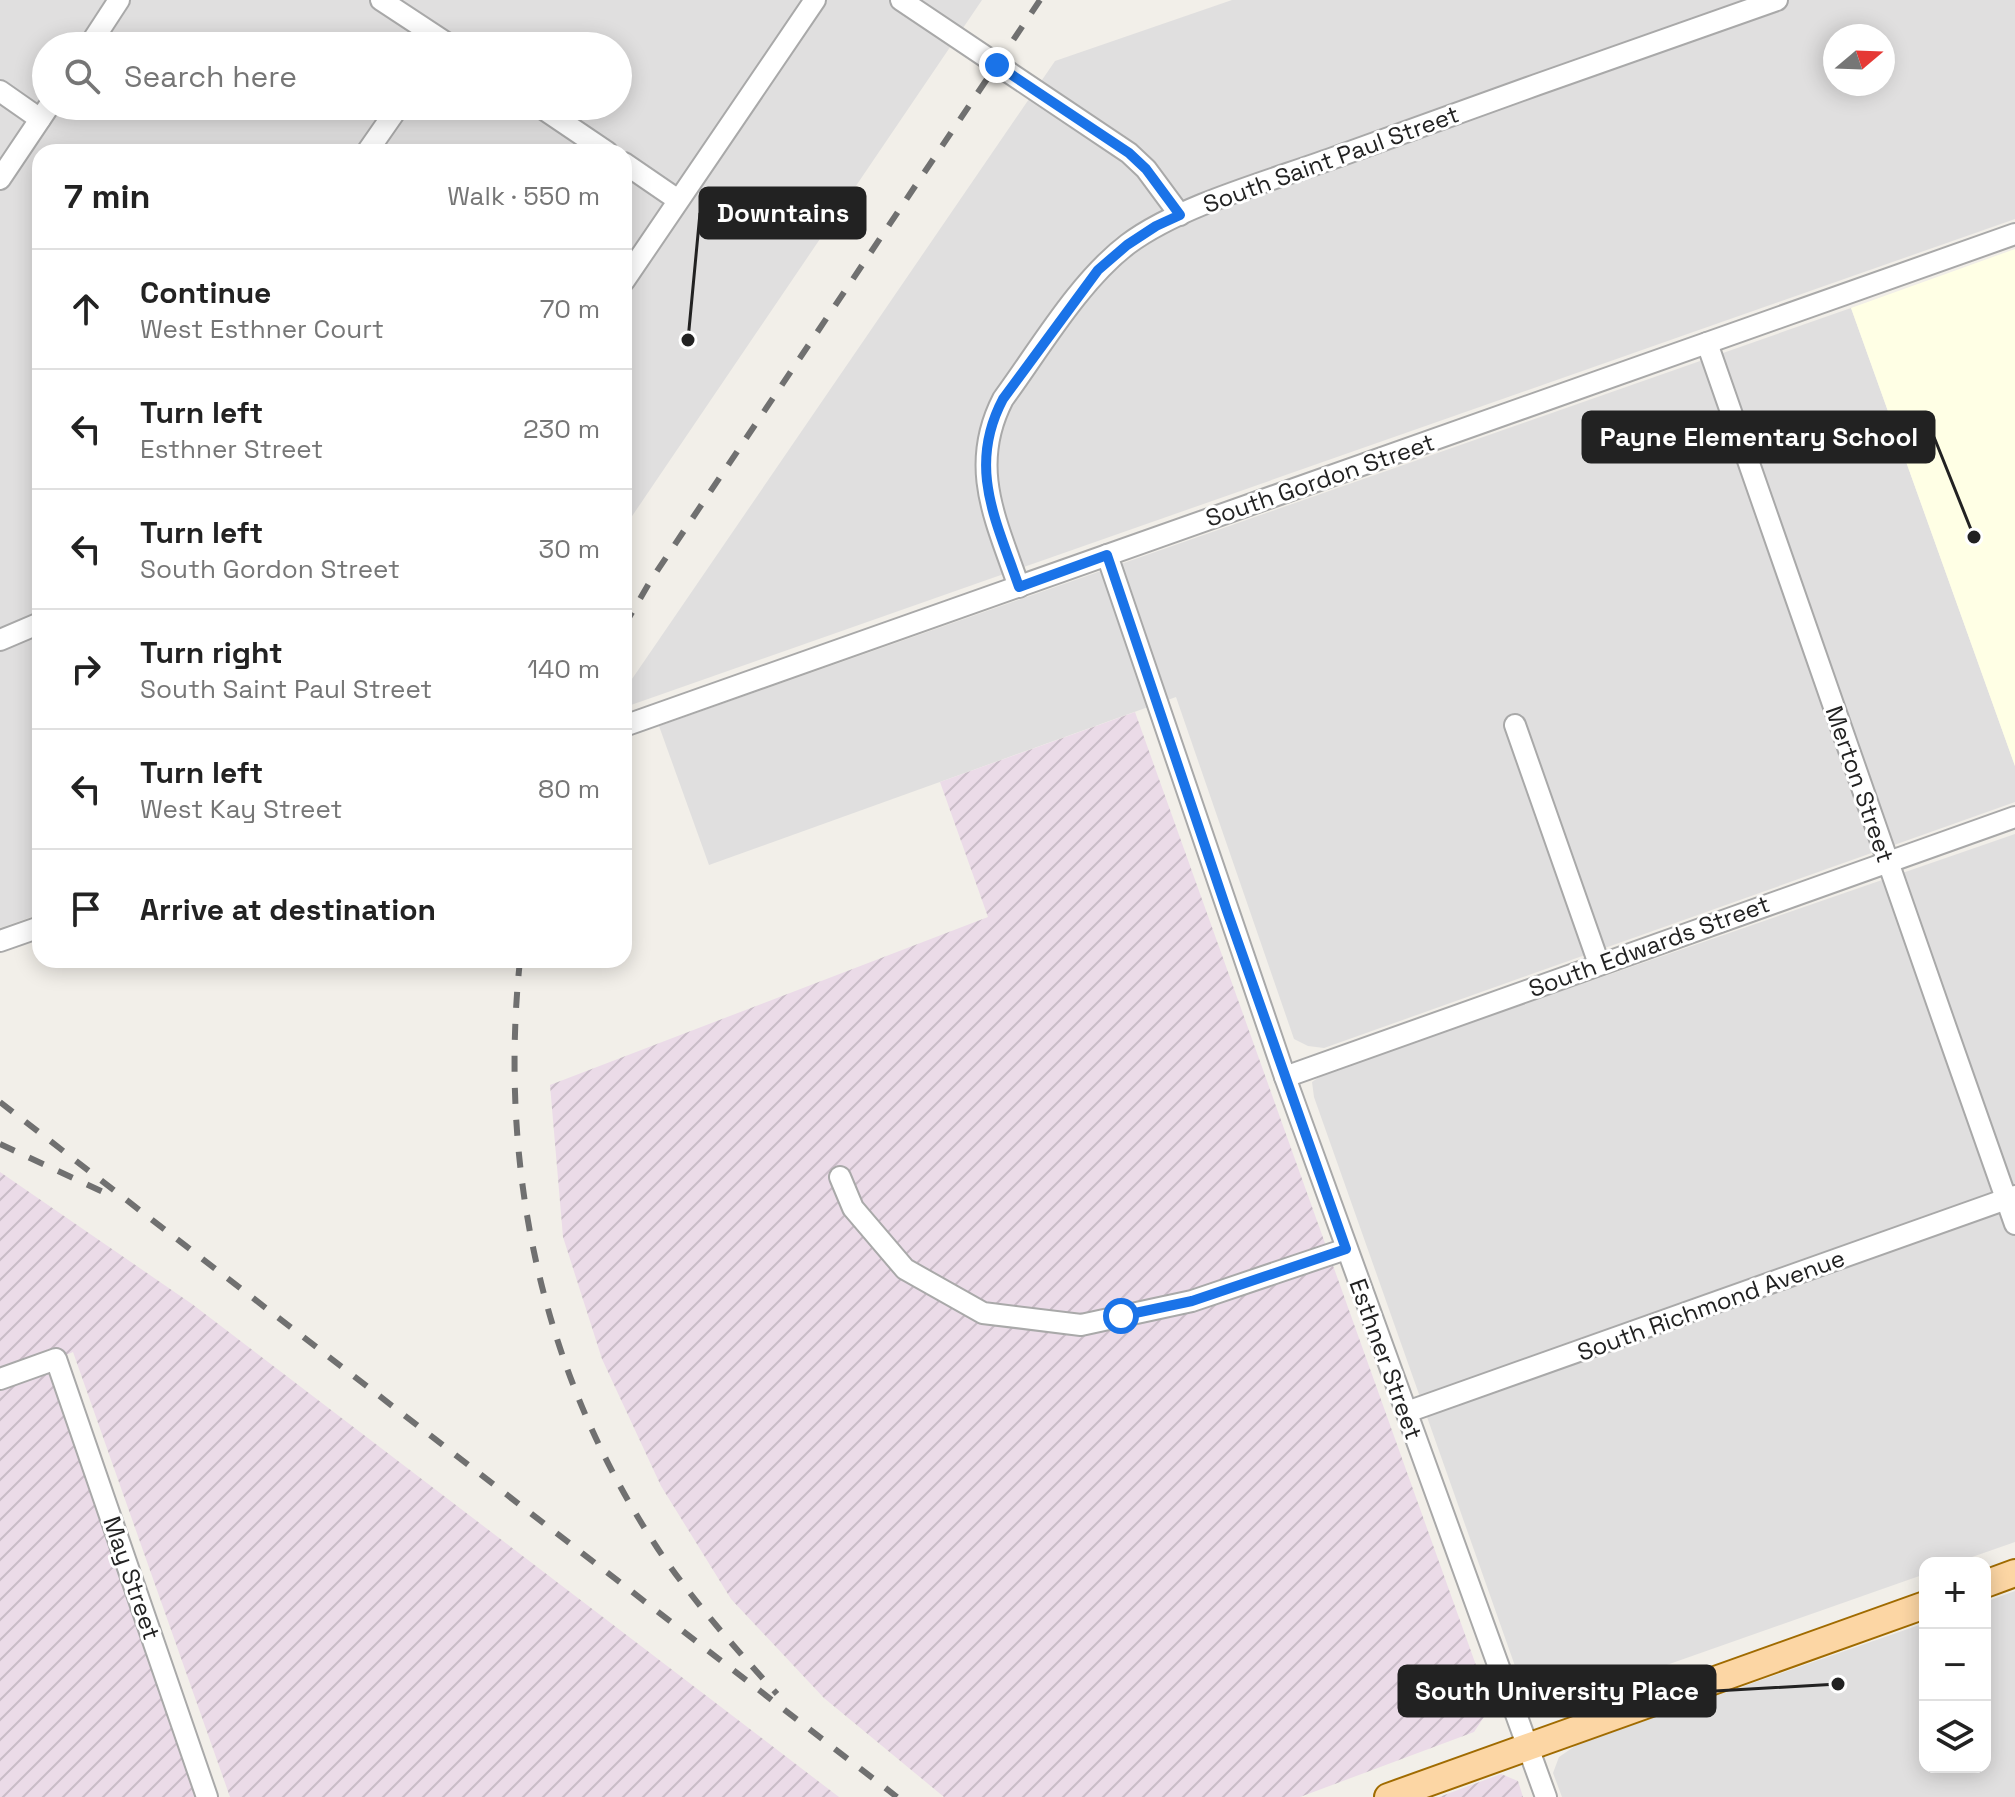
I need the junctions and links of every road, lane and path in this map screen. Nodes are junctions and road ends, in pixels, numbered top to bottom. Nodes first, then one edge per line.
1 (119, 0) edge
2 (381, 0) edge
3 (815, 0) edge
4 (901, 0) edge
5 (1777, 0) edge
6 (98, 32) edge
7 (427, 32) edge
8 (0, 91) edge
9 (32, 106) edge
10 (40, 120) edge
11 (389, 120) edge
12 (560, 120) edge
13 (373, 144) edge
14 (595, 144) edge
15 (632, 168) edge
16 (0, 179) edge
17 (678, 200) junction
18 (1180, 215) junction
19 (2015, 234) edge
20 (632, 269) edge
21 (1707, 343) junction
22 (1107, 555) junction
23 (1019, 587) junction
24 (32, 626) edge
25 (0, 640) edge
26 (632, 723) edge
27 (1515, 725) dead end
28 (2015, 817) edge
29 (1886, 861) junction
30 (32, 930) edge
31 (0, 941) edge
32 (1599, 964) junction
33 (1285, 1077) junction
34 (840, 1177) dead end
35 (2010, 1197) edge
36 (2015, 1224) edge
37 (1346, 1249) junction
38 (0, 1379) edge
39 (1407, 1412) junction
40 (2015, 1573) edge
41 (1991, 1582) edge
42 (1919, 1607) edge
43 (1529, 1748) junction
44 (207, 1797) edge
45 (1388, 1797) edge
46 (1546, 1797) edge

1 - 6 street
2 - 7 street
3 - 17 street
4 - 18 street
5 - 18 street, South Saint Paul Street
8 - 9 street
10 - 16 street
11 - 13 street
12 - 14 street
15 - 17 street
17 - 20 street
18 - 23 street, South Saint Paul Street
19 - 21 street, South Gordon Street
21 - 22 street, South Gordon Street
21 - 29 street, Merton Street
22 - 23 street, South Gordon Street
22 - 33 street, Esthner Street
23 - 26 street, South Gordon Street
24 - 25 street
27 - 32 street
28 - 29 street, South Edwards Street
29 - 32 street, South Edwards Street
29 - 35 street, Merton Street
30 - 31 street
32 - 33 street, South Edwards Street
33 - 37 street, Esthner Street
34 - 37 street
35 - 36 street, Merton Street
35 - 39 street, South Richmond Avenue
37 - 39 street, Esthner Street
38 - 44 street, May Street
39 - 43 street, Esthner Street
40 - 41 main road
42 - 43 main road
43 - 45 main road
43 - 46 street, Esthner Street

